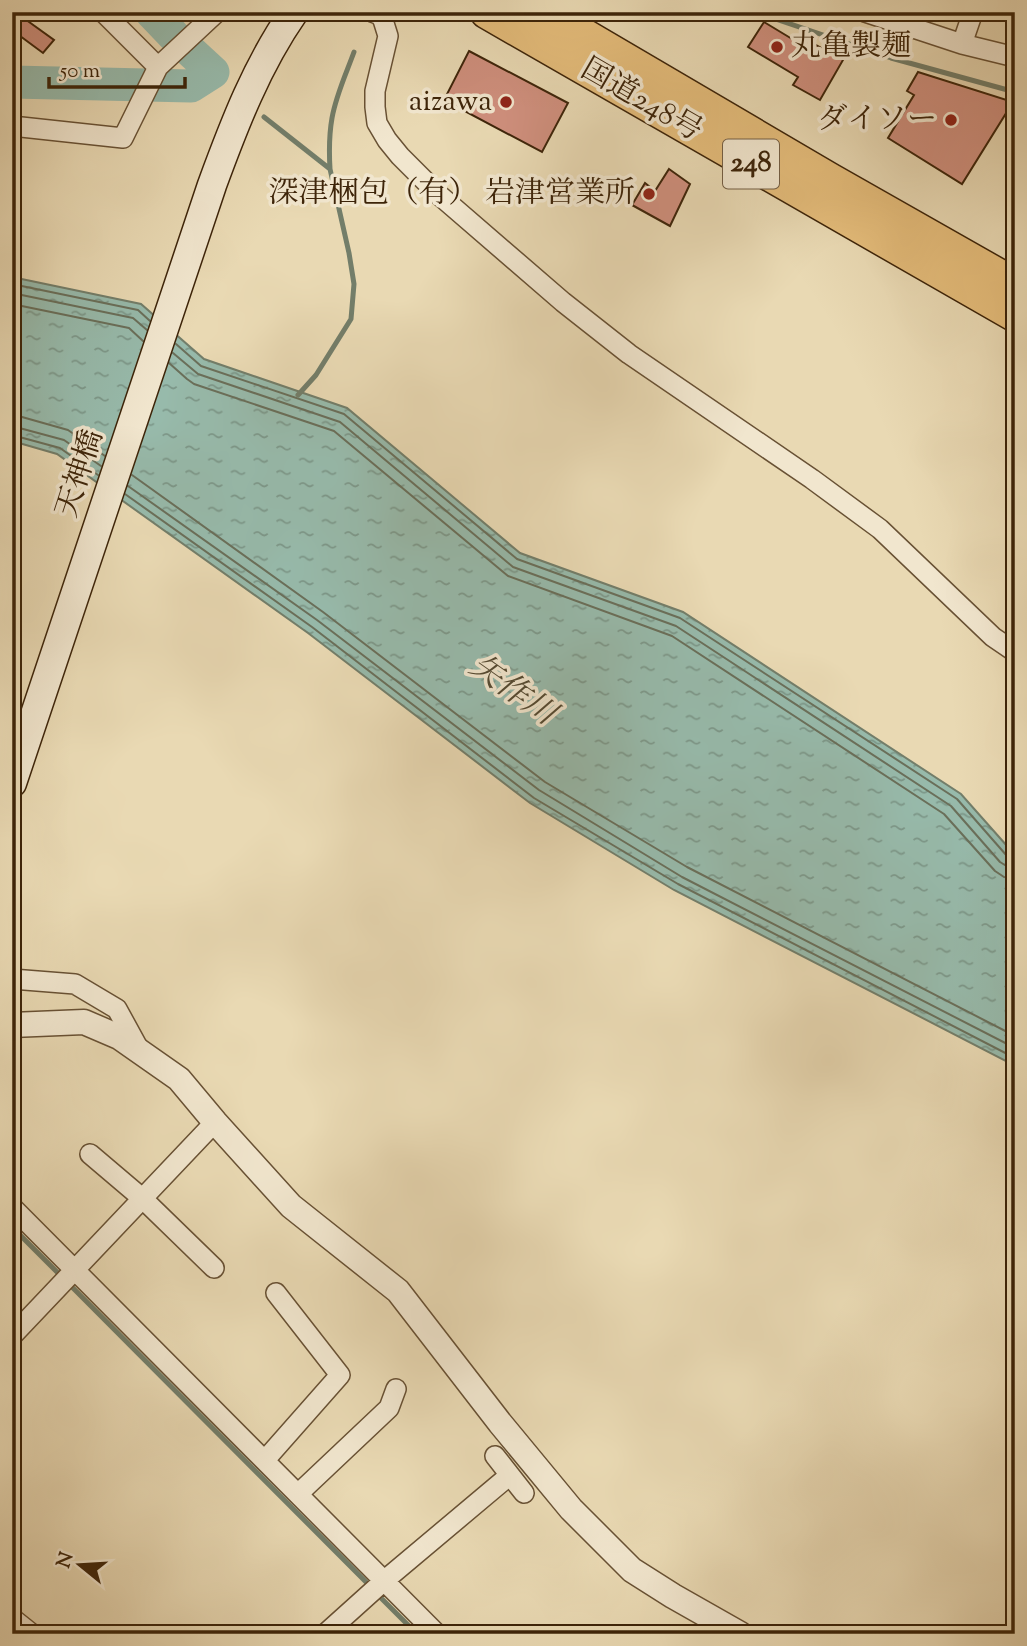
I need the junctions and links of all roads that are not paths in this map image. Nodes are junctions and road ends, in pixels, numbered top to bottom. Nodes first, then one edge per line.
1 (103, 12) edge
2 (218, 12) edge
3 (294, 12) edge
4 (372, 12) edge
5 (487, 12) edge
6 (544, 12) edge
7 (865, 12) edge
8 (973, 12) edge
9 (962, 44) junction
10 (1015, 57) edge
11 (164, 61) junction
12 (12, 126) edge
13 (1015, 285) edge
14 (1015, 315) edge
15 (1015, 652) edge
16 (12, 783) edge
17 (12, 979) edge
18 (12, 1024) edge
19 (141, 1053) junction
20 (215, 1122) junction
21 (90, 1154) dead end
22 (143, 1199) junction
23 (12, 1207) edge
24 (214, 1268) dead end
25 (75, 1271) junction
26 (276, 1293) dead end
27 (12, 1336) edge
28 (396, 1389) dead end
29 (495, 1456) dead end
30 (265, 1460) junction
31 (510, 1475) junction
32 (524, 1493) dead end
33 (298, 1494) junction
34 (384, 1580) junction
35 (12, 1618) edge
36 (32, 1634) edge
37 (325, 1634) edge
38 (437, 1634) edge
39 (740, 1634) edge

1 - 11 street
2 - 11 street
3 - 16 main road, 天神橋
4 - 15 street
5 - 14 highway, 国道248号 / 248
6 - 13 highway, 国道248号 / 248
7 - 9 street
8 - 9 street
9 - 10 street
11 - 12 street
17 - 19 street
18 - 19 street
19 - 20 street
20 - 22 street
20 - 39 street
21 - 22 street
22 - 24 street
22 - 25 street
23 - 25 street
25 - 27 street
25 - 30 street
26 - 30 street
28 - 33 street
29 - 31 street
30 - 33 street
31 - 32 street
31 - 34 street
33 - 34 street
34 - 37 street
34 - 38 street
35 - 36 street

